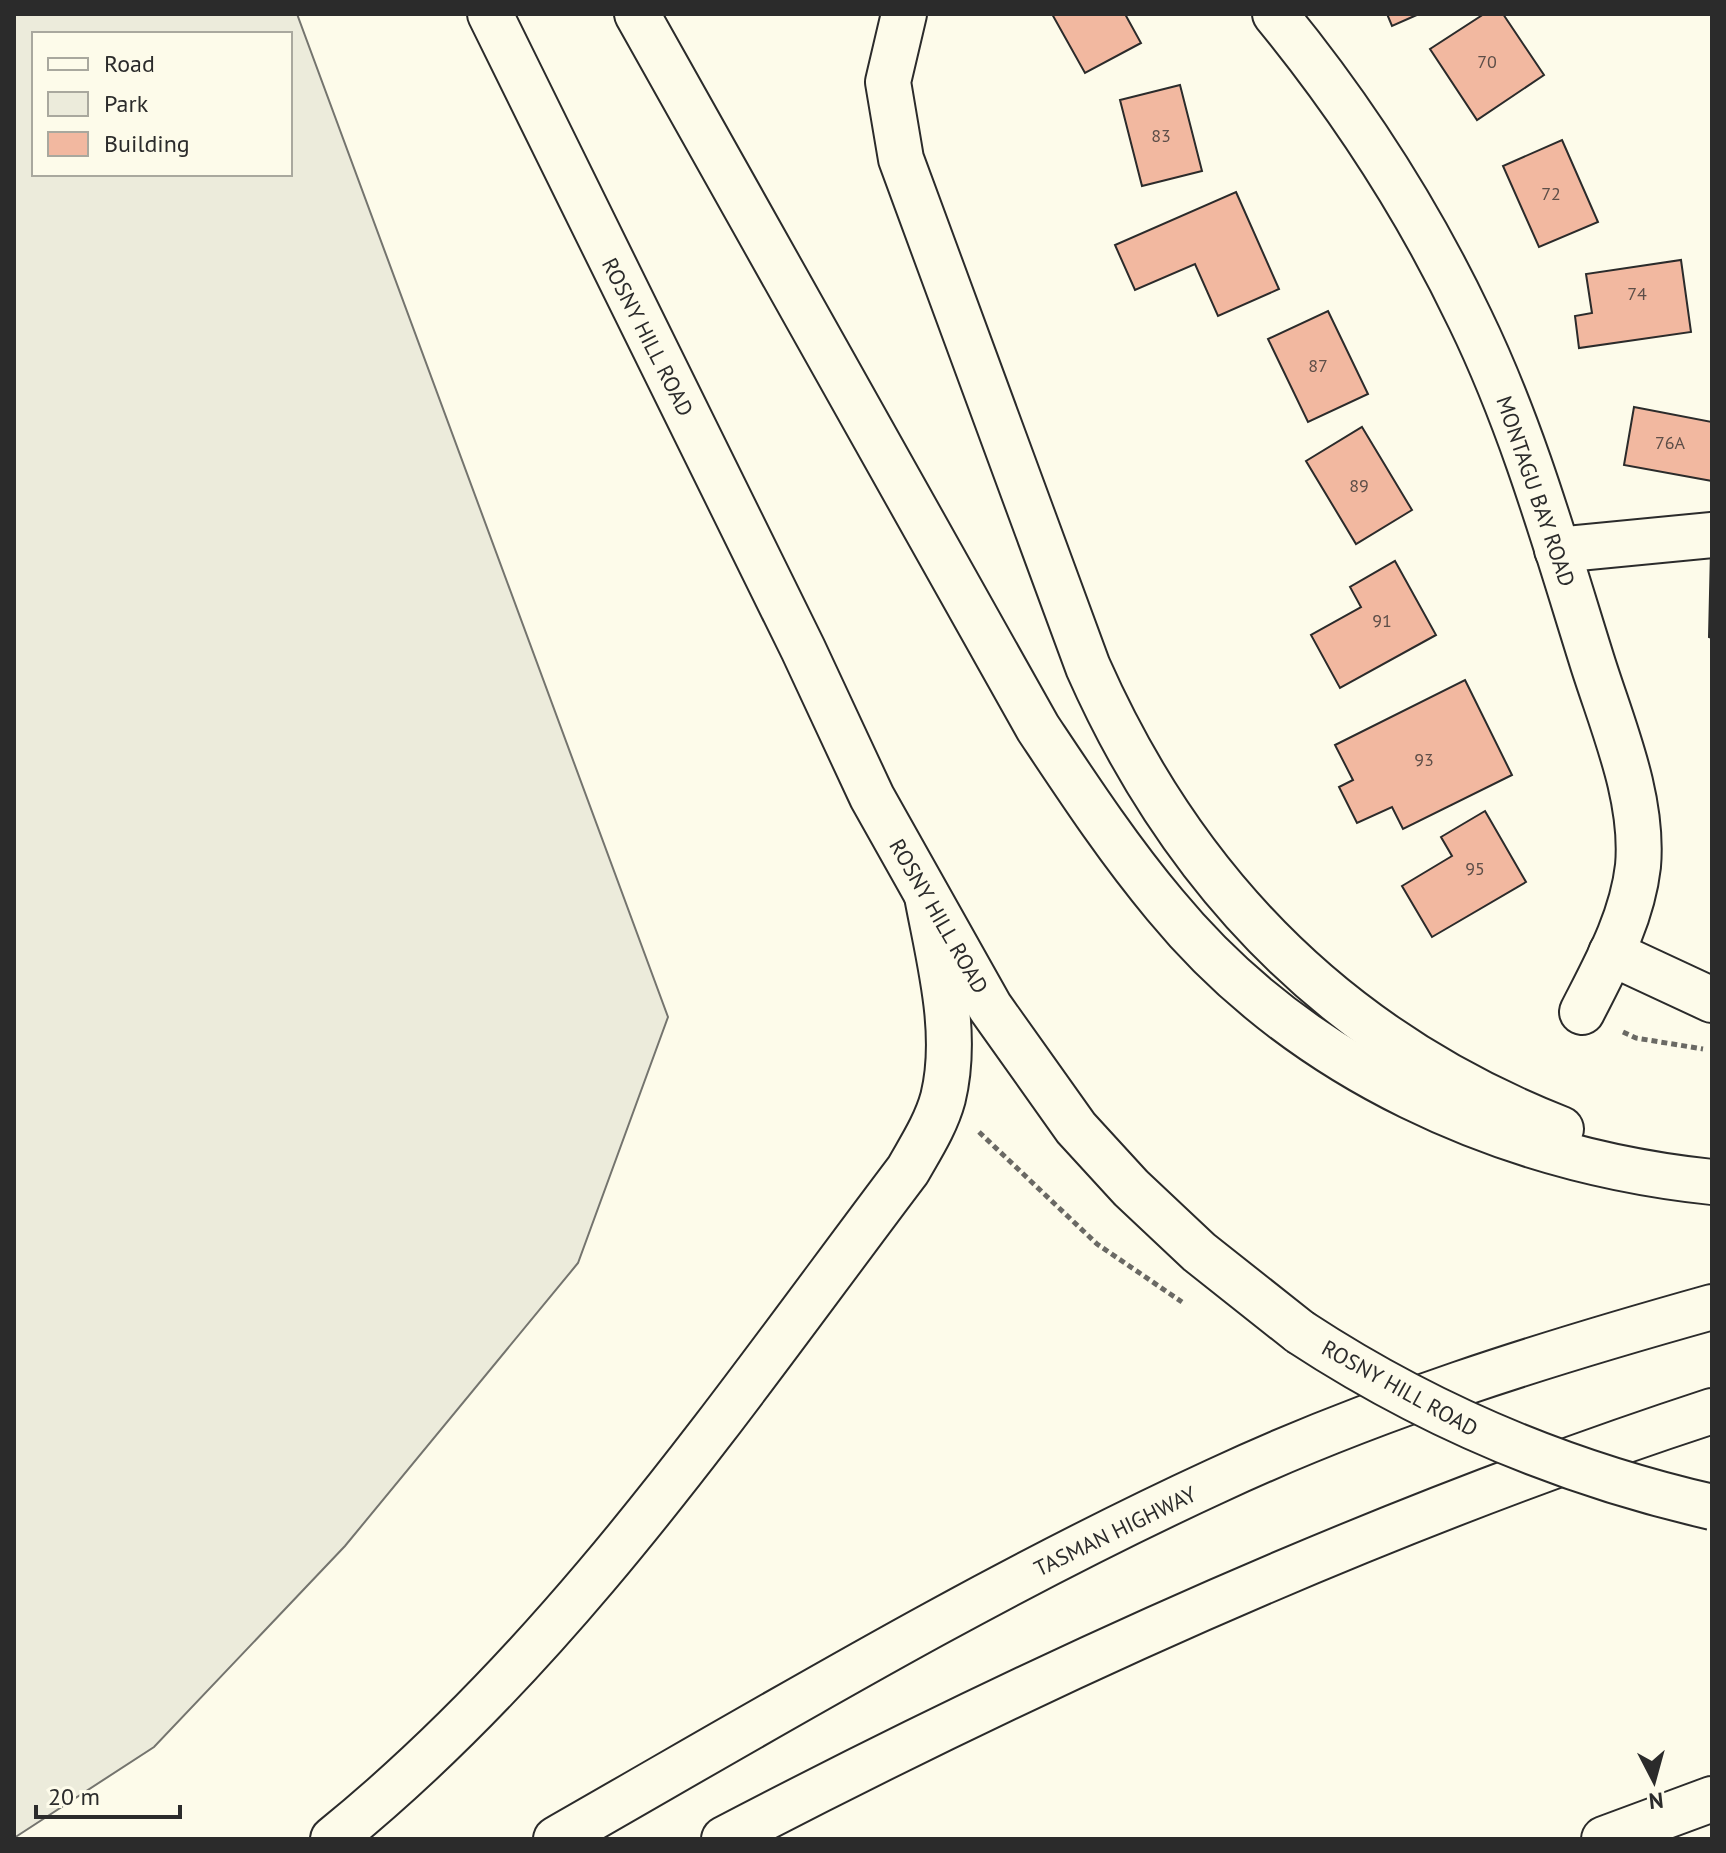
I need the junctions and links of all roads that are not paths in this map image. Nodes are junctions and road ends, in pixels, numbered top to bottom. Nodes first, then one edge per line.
1 (490, 14) edge
2 (637, 14) edge
3 (904, 14) edge
4 (1275, 14) edge
5 (1712, 535) edge
6 (1557, 550) junction
7 (927, 896) junction
8 (1611, 953) junction
9 (1712, 1000) edge
10 (1582, 1012) road end
11 (1712, 1168) edge
12 (1712, 1182) edge
13 (1712, 1307) edge
14 (1712, 1411) edge
15 (1712, 1507) edge
16 (1712, 1799) edge
17 (333, 1839) edge
18 (556, 1839) edge
19 (724, 1839) edge
20 (1604, 1839) edge

1 - 7 main road, ROSNY HILL ROAD
2 - 12 main road
3 - 11 main road
4 - 6 main road, MONTAGU BAY ROAD
5 - 6 main road
6 - 8 main road, MONTAGU BAY ROAD
7 - 15 main road, ROSNY HILL ROAD, bridge
7 - 17 main road
8 - 9 main road
8 - 10 main road, MONTAGU BAY ROAD
13 - 18 main road, TASMAN HIGHWAY
14 - 19 main road
16 - 20 main road

